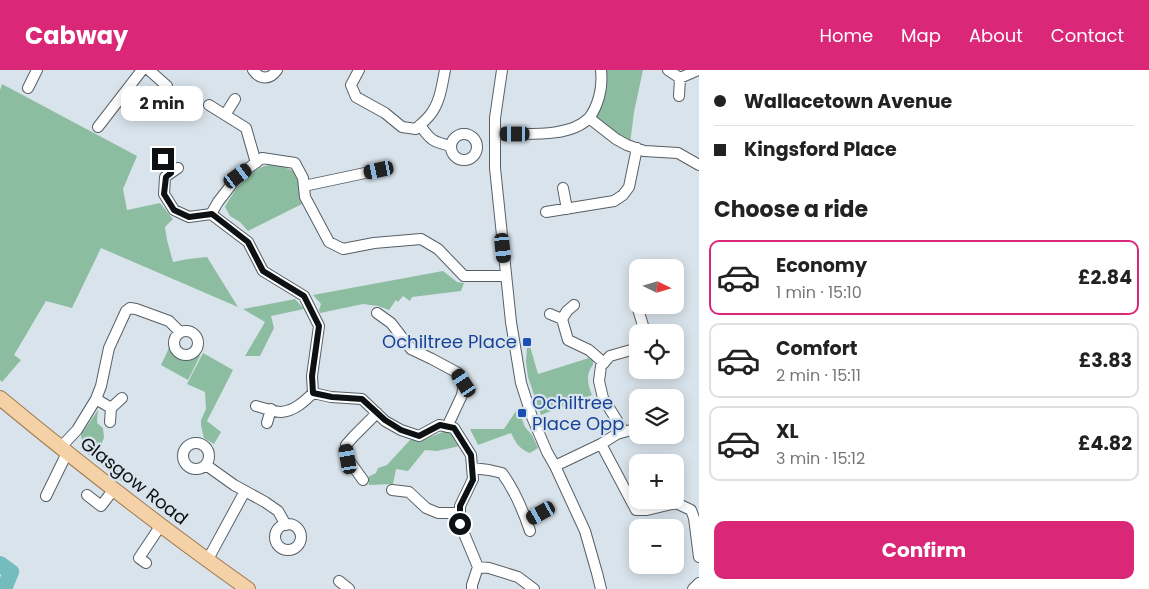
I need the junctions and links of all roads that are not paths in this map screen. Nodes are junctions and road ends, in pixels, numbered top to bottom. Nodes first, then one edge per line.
1 (37, 70) edge
2 (142, 70) edge
3 (149, 70) edge
4 (254, 70) edge
5 (277, 70) edge
6 (358, 70) edge
7 (445, 70) edge
8 (502, 70) edge
9 (601, 70) edge
10 (668, 70) edge
11 (696, 71) edge
12 (680, 78) junction
13 (167, 86) dead end
14 (28, 88) dead end
15 (679, 96) dead end
16 (235, 99) dead end
17 (210, 105) dead end
18 (225, 115) junction
19 (589, 118) junction
20 (420, 125) junction
21 (98, 127) dead end
22 (495, 134) junction
23 (451, 146) dead end
24 (637, 148) junction
25 (163, 159) dead end
26 (256, 162) junction
27 (699, 164) edge
28 (379, 170) dead end
29 (304, 186) junction
30 (563, 188) dead end
31 (567, 209) junction
32 (546, 212) dead end
33 (212, 214) junction
34 (506, 276) junction
35 (574, 305) dead end
36 (377, 313) dead end
37 (550, 314) dead end
38 (562, 319) junction
39 (180, 332) dead end
40 (629, 351) edge
41 (604, 363) junction
42 (313, 393) junction
43 (0, 398) edge
44 (122, 398) dead end
45 (96, 399) junction
46 (256, 406) dead end
47 (111, 408) junction
48 (270, 410) junction
49 (377, 413) junction
50 (110, 422) dead end
51 (267, 423) dead end
52 (447, 426) junction
53 (629, 431) edge
54 (624, 432) junction
55 (601, 444) junction
56 (63, 450) junction
57 (206, 464) dead end
58 (555, 466) junction
59 (472, 468) junction
60 (363, 480) dead end
61 (114, 489) junction
62 (392, 490) dead end
63 (245, 491) junction
64 (86, 495) dead end
65 (46, 496) dead end
66 (460, 513) junction
67 (541, 513) dead end
68 (161, 525) junction
69 (286, 525) dead end
70 (699, 556) edge
71 (207, 561) junction
72 (146, 563) dead end
73 (478, 567) junction
74 (339, 581) dead end
75 (699, 583) edge
76 (248, 589) edge
77 (349, 589) edge
78 (472, 589) edge
79 (534, 589) edge
80 (601, 589) edge
81 (693, 589) edge

1 - 14 street
2 - 21 street
3 - 13 street
4 - 5 street
6 - 20 street
7 - 20 street
8 - 22 street
9 - 19 street
10 - 12 street
11 - 12 street
12 - 15 street
16 - 18 street
17 - 18 street
18 - 26 street
19 - 22 street
19 - 24 street
20 - 23 street
22 - 34 street
24 - 27 street
24 - 31 street
25 - 33 street
26 - 29 street
26 - 33 street
28 - 29 street
29 - 34 street
30 - 31 street
31 - 32 street
33 - 42 street
34 - 58 street
35 - 38 street
36 - 52 street
37 - 38 street
38 - 41 street
39 - 45 street
40 - 41 street
41 - 54 street
42 - 48 street
42 - 49 street
43 - 56 main road, Glasgow Road
44 - 47 street
45 - 47 street
45 - 56 street
46 - 48 street
47 - 50 street
48 - 51 street
49 - 52 street
49 - 60 street
52 - 59 street
53 - 54 street
54 - 55 street
55 - 58 street
55 - 70 street
56 - 61 main road, Glasgow Road
56 - 65 street
57 - 63 street
58 - 80 street
59 - 66 street
59 - 67 street
61 - 64 street
61 - 68 main road, Glasgow Road
62 - 66 street
63 - 69 street
63 - 71 street
66 - 73 street
68 - 71 main road, Glasgow Road
68 - 72 street
71 - 76 main road, Glasgow Road
73 - 78 street
73 - 79 street
74 - 77 street
75 - 81 street

